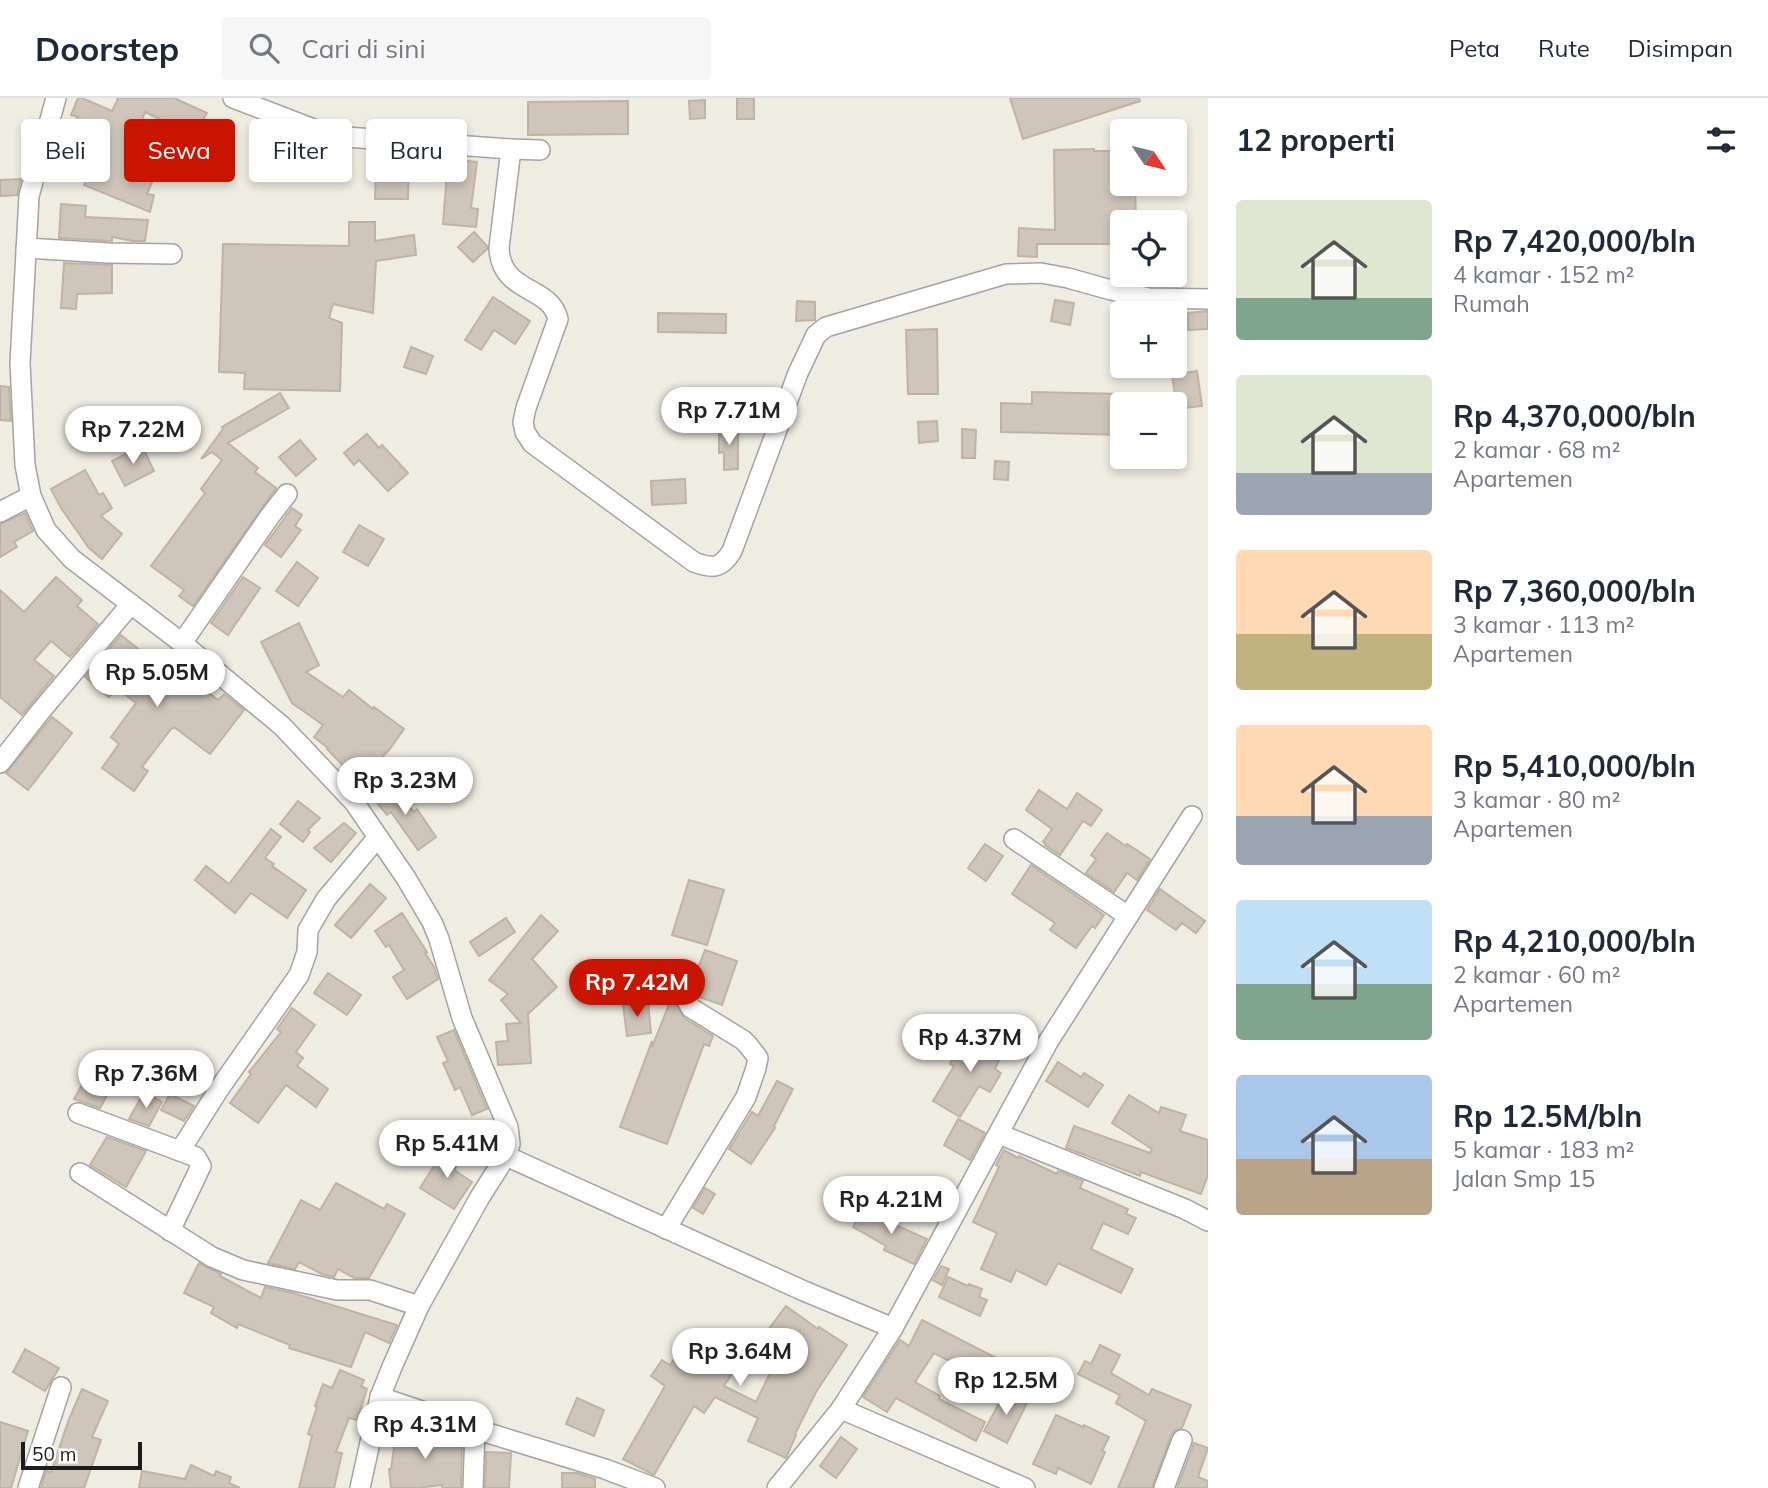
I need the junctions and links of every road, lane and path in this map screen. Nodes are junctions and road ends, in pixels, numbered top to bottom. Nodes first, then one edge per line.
1 (56, 98) edge
2 (233, 98) edge
3 (511, 149) junction
4 (540, 150) dead end
5 (26, 248) junction
6 (172, 254) dead end
7 (1208, 299) edge
8 (287, 495) dead end
9 (31, 496) junction
10 (0, 512) edge
11 (131, 604) junction
12 (182, 643) junction
13 (0, 764) edge
14 (1192, 816) dead end
15 (378, 837) junction
16 (1013, 839) dead end
17 (1128, 916) junction
18 (683, 974) dead end
19 (79, 1113) dead end
20 (999, 1134) junction
21 (180, 1151) junction
22 (506, 1156) junction
23 (80, 1173) dead end
24 (1208, 1221) edge
25 (666, 1229) junction
26 (170, 1230) junction
27 (419, 1306) junction
28 (893, 1328) junction
29 (61, 1387) dead end
30 (380, 1397) junction
31 (841, 1409) junction
32 (475, 1429) junction
33 (1182, 1440) dead end
34 (605, 1479) edge
35 (28, 1488) edge
36 (360, 1488) edge
37 (473, 1488) edge
38 (655, 1488) edge
39 (777, 1488) edge
40 (1024, 1488) edge
41 (1164, 1488) edge

1 - 5 street
2 - 3 street
3 - 4 street
3 - 7 street
5 - 6 street
5 - 9 street
8 - 12 street
9 - 10 street
9 - 11 street
11 - 12 street
11 - 13 street
12 - 15 street
14 - 17 street
15 - 21 street
15 - 22 street
16 - 17 street
17 - 20 street
18 - 25 street
19 - 21 street
20 - 24 street
20 - 28 street
21 - 26 street
22 - 25 street
22 - 27 street
23 - 26 street
25 - 28 street
26 - 27 street
27 - 30 street
28 - 31 street
29 - 35 street
30 - 32 street
30 - 36 street
31 - 39 street
31 - 40 street
32 - 34 street
32 - 37 street
33 - 41 street
34 - 38 street

